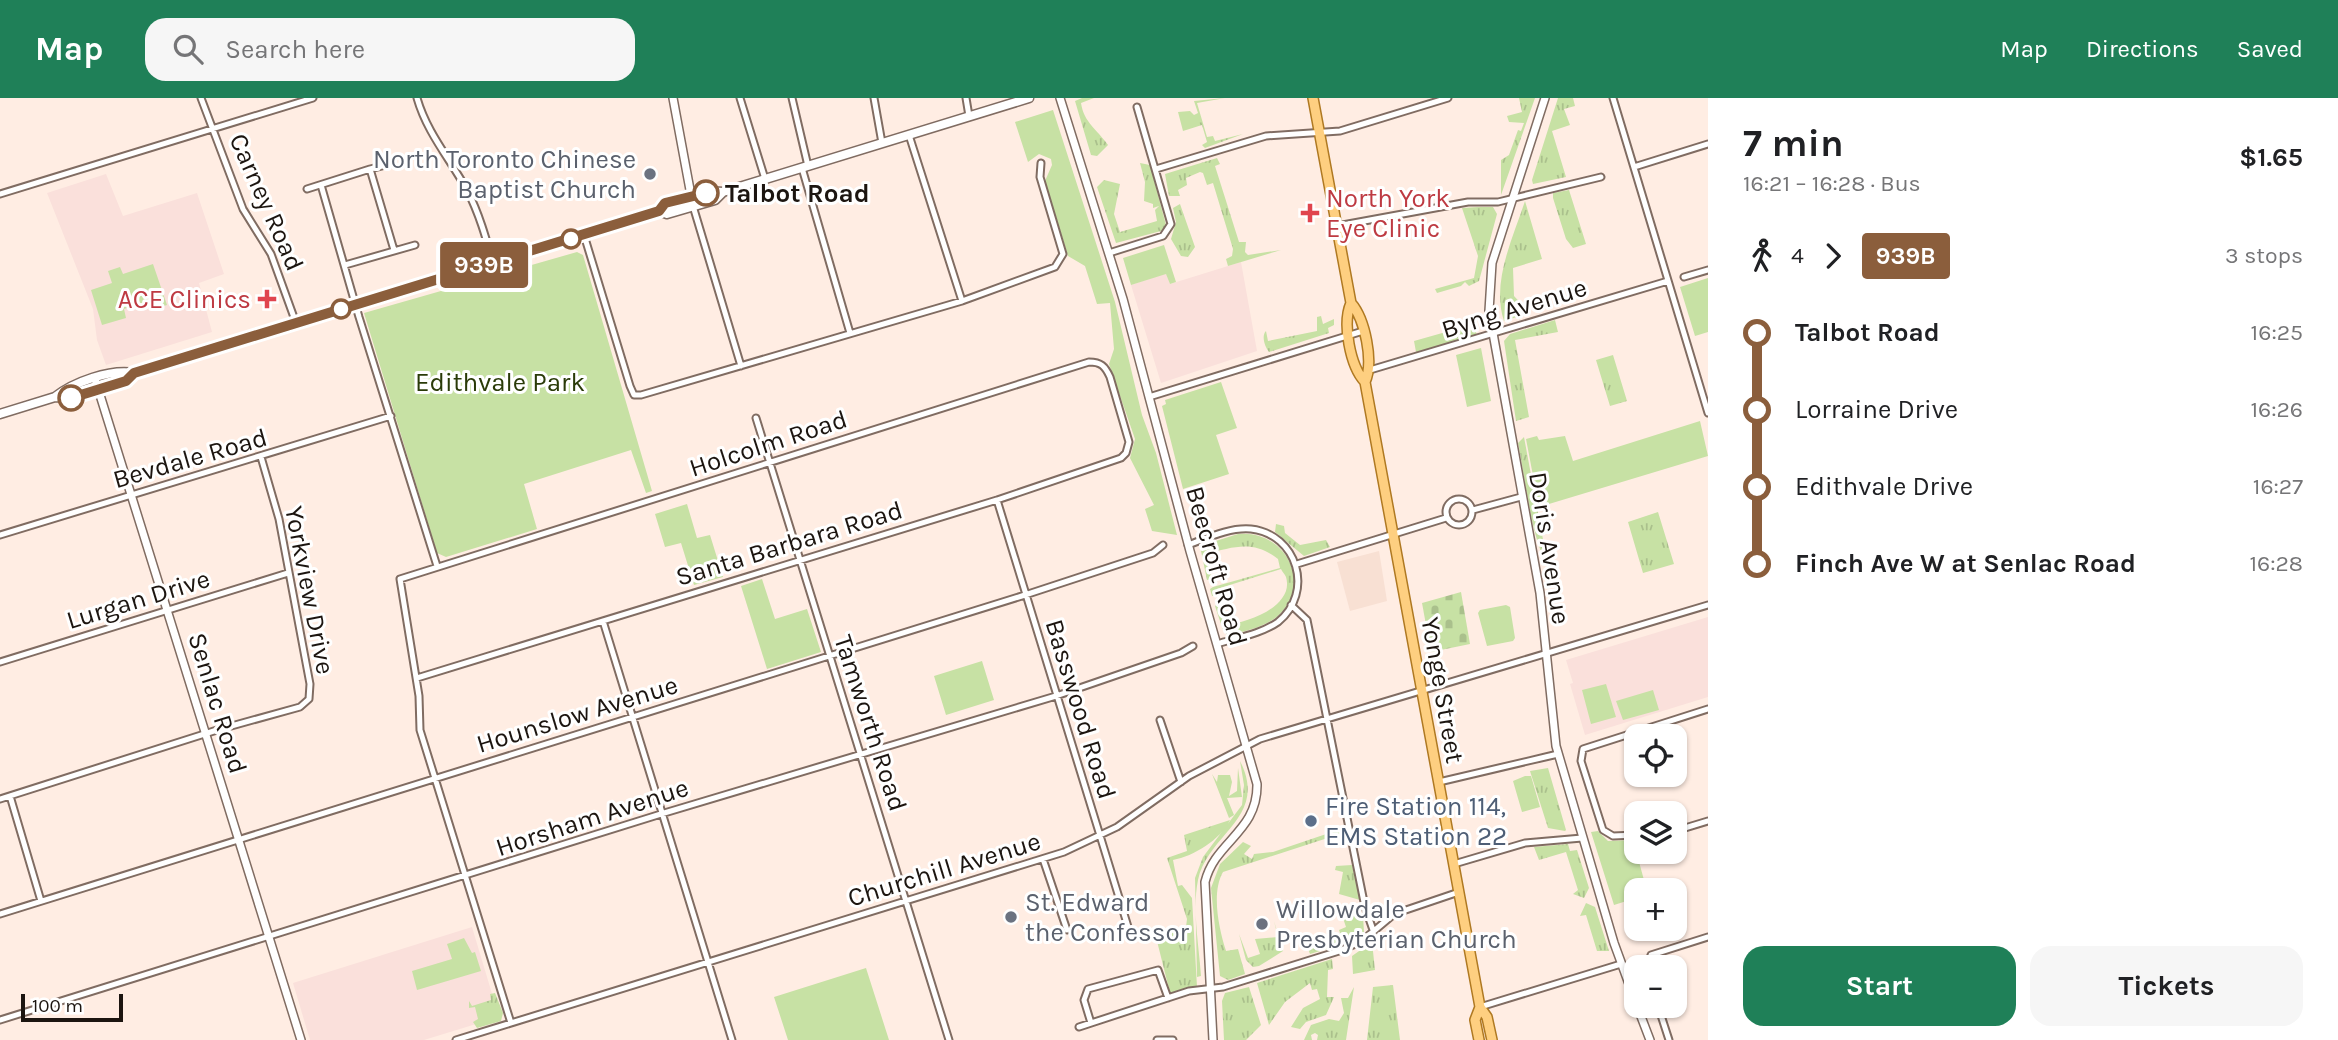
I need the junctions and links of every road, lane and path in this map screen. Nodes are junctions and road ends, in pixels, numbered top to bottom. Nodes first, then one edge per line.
1 (201, 98) edge
2 (313, 98) edge
3 (417, 98) edge
4 (673, 98) edge
5 (740, 98) edge
6 (792, 98) edge
7 (874, 98) edge
8 (966, 98) edge
9 (1029, 98) edge
10 (1060, 98) edge
11 (1313, 98) edge
12 (1448, 98) edge
13 (1545, 98) edge
14 (1612, 98) edge
15 (1137, 107) dead end
16 (969, 116) junction
17 (213, 130) junction
18 (1320, 133) junction
19 (909, 135) junction
20 (882, 143) junction
21 (1708, 144) edge
22 (1041, 163) dead end
23 (382, 166) dead end
24 (805, 167) junction
25 (1634, 167) junction
26 (370, 169) junction
27 (1156, 169) junction
28 (1601, 177) dead end
29 (765, 179) junction
30 (321, 185) junction
31 (307, 189) dead end
32 (723, 192) junction
33 (0, 194) edge
34 (690, 197) junction
35 (1513, 198) junction
36 (693, 206) junction
37 (659, 211) junction
38 (1336, 226) junction
39 (584, 235) junction
40 (415, 245) dead end
41 (394, 250) junction
42 (1109, 253) junction
43 (492, 263) junction
44 (345, 265) junction
45 (1708, 270) edge
46 (1684, 277) dead end
47 (1668, 282) junction
48 (962, 301) junction
49 (1351, 303) junction
50 (356, 305) junction
51 (296, 323) junction
52 (1363, 331) junction
53 (850, 333) junction
54 (1349, 335) junction
55 (1493, 335) junction
56 (741, 366) junction
57 (1370, 370) junction
58 (134, 373) junction
59 (94, 379) junction
60 (1365, 382) junction
61 (98, 390) junction
62 (55, 397) junction
63 (1149, 397) junction
64 (1119, 409) joint
65 (1708, 413) edge
66 (0, 414) edge
67 (391, 416) junction
68 (756, 418) dead end
69 (261, 457) junction
70 (771, 464) junction
71 (131, 495) junction
72 (1521, 497) junction
73 (998, 500) junction
74 (1473, 510) junction
75 (1446, 518) junction
76 (0, 535) edge
77 (1394, 535) junction
78 (1163, 545) dead end
79 (1188, 545) junction
80 (800, 559) junction
81 (1297, 564) junction
82 (437, 566) junction
83 (288, 573) junction
84 (1025, 595) junction
85 (1292, 605) junction
86 (1708, 605) edge
87 (168, 611) junction
88 (603, 621) junction
89 (1217, 644) junction
90 (1194, 646) dead end
91 (829, 655) junction
92 (1545, 655) junction
93 (0, 662) edge
94 (416, 678) junction
95 (1422, 691) junction
96 (1056, 696) junction
97 (1708, 709) edge
98 (631, 718) junction
99 (1326, 718) junction
100 (1160, 720) dead end
101 (205, 733) junction
102 (1246, 746) junction
103 (860, 754) junction
104 (1558, 754) junction
105 (435, 778) junction
106 (1181, 782) junction
107 (1438, 782) junction
108 (10, 796) junction
109 (0, 799) edge
110 (661, 814) junction
111 (1708, 821) edge
112 (1687, 827) edge
113 (1101, 836) junction
114 (1624, 836) edge
115 (1582, 838) junction
116 (237, 839) junction
117 (1043, 859) junction
118 (1454, 864) junction
119 (466, 877) junction
120 (1459, 892) junction
121 (41, 901) junction
122 (907, 901) junction
123 (0, 914) edge
124 (1067, 930) dead end
125 (1129, 930) dead end
126 (1373, 930) junction
127 (267, 937) junction
128 (1708, 937) edge
129 (1652, 955) edge
130 (708, 962) junction
131 (1621, 964) junction
132 (1624, 972) edge
133 (1210, 989) junction
134 (1168, 998) junction
135 (1480, 1007) junction
136 (1642, 1018) edge
137 (1662, 1018) edge
138 (0, 1020) edge
139 (510, 1023) junction
140 (1091, 1023) junction
141 (1079, 1027) dead end
142 (301, 1040) edge
143 (456, 1040) edge
144 (732, 1040) edge
145 (949, 1040) edge
146 (1157, 1040) edge
147 (1172, 1040) edge
148 (1213, 1040) edge
149 (1479, 1040) edge
150 (1492, 1040) edge
151 (1650, 1040) edge
152 (1669, 1040) edge

1 - 17 street, Carney Road
2 - 17 street
3 - 43 street
4 - 34 street
5 - 29 street
6 - 24 street
7 - 20 street
8 - 16 street
9 - 16 main road
10 - 42 street, Beecroft Road
11 - 18 main road, Yonge Street
12 - 18 street
13 - 35 street, Doris Avenue
14 - 25 street
15 - 27 street
16 - 19 main road
17 - 33 street
17 - 51 street, Carney Road
18 - 27 street
18 - 38 main road, Yonge Street
19 - 20 main road
19 - 48 street
20 - 24 main road
21 - 25 street
22 - 48 street
23 - 26 street
24 - 29 main road
24 - 53 street
25 - 47 street
26 - 30 street
26 - 41 street
27 - 42 street
28 - 35 street
29 - 32 main road
30 - 31 street
30 - 44 street
32 - 34 main road
32 - 36 main road
34 - 36 street
34 - 37 main road
35 - 38 street
35 - 55 street, Doris Avenue
36 - 37 main road
36 - 56 street
37 - 39 main road
38 - 49 main road, Yonge Street
39 - 43 main road
39 - 56 street
40 - 41 street
41 - 44 street
42 - 63 street, Beecroft Road
43 - 50 main road
44 - 50 street
45 - 46 street
47 - 55 street, Byng Avenue
47 - 65 street
48 - 53 street
49 - 52 main road, Yonge Street
49 - 54 main road, Yonge Street
50 - 51 main road
50 - 67 street
51 - 58 main road
52 - 54 street
52 - 57 main road, Yonge Street
53 - 56 street
54 - 60 main road, Yonge Street
54 - 63 street
55 - 57 street, Byng Avenue
55 - 72 street, Doris Avenue
57 - 60 main road
58 - 59 main road
58 - 61 main road
59 - 61 street, Senlac Road
59 - 62 main road
60 - 77 main road, Yonge Street
61 - 62 main road
61 - 71 street, Senlac Road
62 - 66 main road
63 - 79 street, Beecroft Road
64 - 70 street, Holcolm Road
64 - 73 street, Santa Barbara Road
67 - 69 street, Bevdale Road
67 - 82 street
68 - 70 street, Tamworth Road
69 - 71 street, Bevdale Road
69 - 83 street, Yorkview Drive
70 - 80 street, Tamworth Road
70 - 82 street, Holcolm Road
71 - 76 street, Bevdale Road
71 - 87 street, Senlac Road
72 - 74 street
72 - 92 street, Doris Avenue
73 - 80 street, Santa Barbara Road
73 - 84 street, Basswood Road
74 - 75 street
74 - 75 street
75 - 77 street
77 - 81 street
77 - 95 main road, Yonge Street
78 - 84 street, Hounslow Avenue
79 - 81 street
79 - 89 street, Beecroft Road
80 - 88 street, Santa Barbara Road
80 - 91 street, Tamworth Road
81 - 85 street
82 - 94 street, Holcolm Road
83 - 87 street, Lurgan Drive
83 - 101 street, Yorkview Drive
84 - 91 street, Hounslow Avenue
84 - 96 street, Basswood Road
85 - 89 street
85 - 99 street
86 - 92 street, Churchill Avenue
87 - 93 street, Lurgan Drive
87 - 101 street, Senlac Road
88 - 94 street, Santa Barbara Road
88 - 98 street
89 - 102 street, Beecroft Road
90 - 96 street, Horsham Avenue
91 - 98 street, Hounslow Avenue
91 - 103 street, Tamworth Road
92 - 95 street, Churchill Avenue
92 - 104 street, Doris Avenue
94 - 105 street
95 - 99 street, Churchill Avenue
95 - 107 main road, Yonge Street
96 - 103 street, Horsham Avenue
96 - 113 street, Basswood Road
97 - 114 street
98 - 105 street, Hounslow Avenue
98 - 110 street
99 - 102 street, Churchill Avenue
99 - 126 street
100 - 106 street
101 - 108 street, Yorkview Drive
101 - 116 street, Senlac Road
102 - 106 street, Churchill Avenue
102 - 133 street, Beecroft Road
103 - 110 street, Horsham Avenue
103 - 122 street, Tamworth Road
104 - 107 street
104 - 115 street, Doris Avenue
105 - 116 street, Hounslow Avenue
105 - 119 street
106 - 113 street, Churchill Avenue
107 - 118 main road, Yonge Street
108 - 109 street, Yorkview Drive
108 - 121 street
110 - 119 street, Horsham Avenue
110 - 130 street
111 - 112 street
113 - 117 street, Churchill Avenue
113 - 125 street, Basswood Road
115 - 118 street
115 - 131 street, Doris Avenue
116 - 121 street, Hounslow Avenue
116 - 127 street, Senlac Road
117 - 122 street, Churchill Avenue
117 - 124 street
118 - 120 main road, Yonge Street
119 - 127 street, Horsham Avenue
119 - 139 street
120 - 126 street
120 - 135 main road, Yonge Street
121 - 123 street, Hounslow Avenue
122 - 130 street, Churchill Avenue
122 - 145 street, Tamworth Road
126 - 133 street
127 - 138 street, Horsham Avenue
127 - 142 street, Senlac Road
128 - 129 street
130 - 139 street, Churchill Avenue
130 - 144 street
131 - 132 street, Doris Avenue
131 - 135 street
133 - 134 street
133 - 148 street, Beecroft Road
134 - 140 street
134 - 140 street
135 - 149 main road, Yonge Street
135 - 150 main road, Yonge Street
136 - 151 street, Doris Avenue
137 - 152 street
139 - 143 street, Churchill Avenue
140 - 141 street
146 - 147 street

